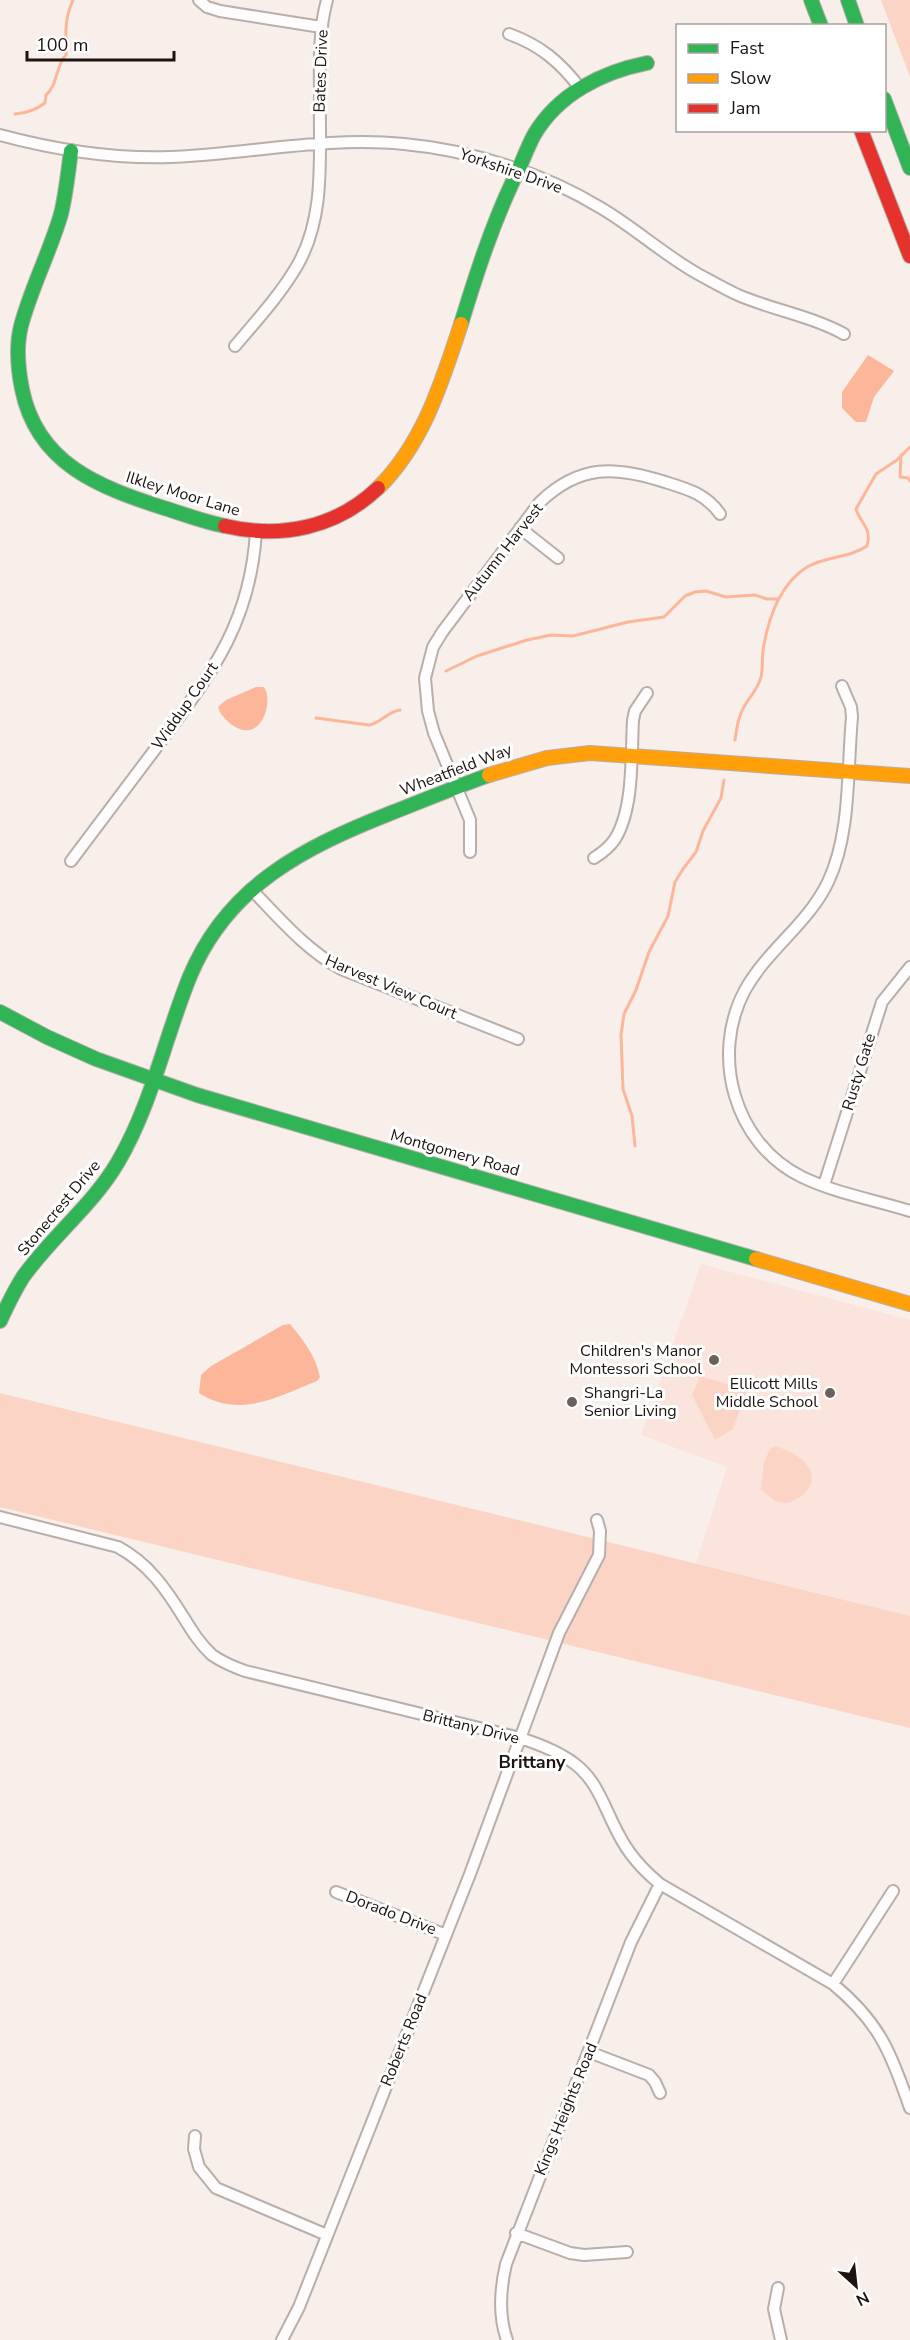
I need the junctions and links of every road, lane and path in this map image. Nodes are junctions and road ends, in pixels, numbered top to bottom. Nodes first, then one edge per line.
1 (199, 0) edge
2 (327, 0) edge
3 (811, 0) edge
4 (848, 0) edge
5 (820, 24) edge
6 (856, 24) edge
7 (321, 27) junction
8 (509, 34) dead end
9 (647, 63) dead end
10 (580, 88) junction
11 (886, 102) edge
12 (862, 132) edge
13 (0, 135) edge
14 (320, 143) junction
15 (71, 151) junction
16 (910, 166) edge
17 (518, 171) junction
18 (910, 256) edge
19 (844, 334) dead end
20 (235, 346) dead end
21 (720, 514) dead end
22 (520, 528) junction
23 (256, 532) junction
24 (558, 558) dead end
25 (842, 686) dead end
26 (646, 693) dead end
27 (630, 756) junction
28 (848, 771) junction
29 (910, 776) edge
30 (456, 787) junction
31 (470, 852) dead end
32 (594, 858) dead end
33 (72, 861) dead end
34 (250, 889) junction
35 (910, 967) edge
36 (0, 1012) edge
37 (518, 1039) dead end
38 (152, 1079) junction
39 (824, 1185) junction
40 (910, 1211) edge
41 (910, 1304) edge
42 (0, 1321) edge
43 (0, 1517) edge
44 (597, 1520) dead end
45 (520, 1738) junction
46 (660, 1884) junction
47 (893, 1891) dead end
48 (336, 1892) dead end
49 (446, 1935) junction
50 (833, 1984) junction
51 (590, 2052) junction
52 (660, 2092) dead end
53 (910, 2108) edge
54 (195, 2136) dead end
55 (516, 2233) junction
56 (327, 2235) junction
57 (627, 2252) dead end
58 (778, 2288) dead end
59 (282, 2340) edge
60 (507, 2340) edge
61 (781, 2340) edge

1 - 7 street
2 - 7 street, Bates Drive
3 - 5 main road
4 - 6 main road
7 - 14 street, Bates Drive
8 - 10 street
9 - 10 main road, Ilkley Moor Lane
10 - 17 main road, Ilkley Moor Lane
11 - 16 main road
12 - 18 main road
13 - 15 street, Yorkshire Drive
14 - 15 street, Yorkshire Drive
14 - 17 street, Yorkshire Drive
14 - 20 street, Bates Drive
15 - 23 main road, Ilkley Moor Lane
17 - 19 street, Yorkshire Drive
17 - 23 main road, Ilkley Moor Lane
21 - 22 street, Autumn Harvest
22 - 24 street
22 - 30 street, Autumn Harvest
23 - 33 street, Widdup Court
25 - 28 street
26 - 27 street
27 - 28 main road, Wheatfield Way
27 - 30 main road, Wheatfield Way
27 - 32 street
28 - 29 main road, Wheatfield Way
28 - 39 street
30 - 31 street, Autumn Harvest
30 - 34 main road, Wheatfield Way
34 - 37 street, Harvest View Court
34 - 38 main road, Wheatfield Way
35 - 39 street, Rusty Gate
36 - 38 main road, Montgomery Road
38 - 41 main road, Montgomery Road
38 - 42 main road, Stonecrest Drive
39 - 40 street
43 - 45 street, Brittany Drive
44 - 45 street, Roberts Road
45 - 46 street, Brittany Drive
45 - 49 street, Roberts Road
46 - 50 street, Brittany Drive
46 - 51 street, Kings Heights Road
47 - 50 street
48 - 49 street, Dorado Drive
49 - 56 street, Roberts Road
50 - 53 street, Brittany Drive
51 - 52 street
51 - 55 street, Kings Heights Road
54 - 56 street
55 - 57 street
55 - 60 street, Kings Heights Road
56 - 59 street, Roberts Road
58 - 61 street

